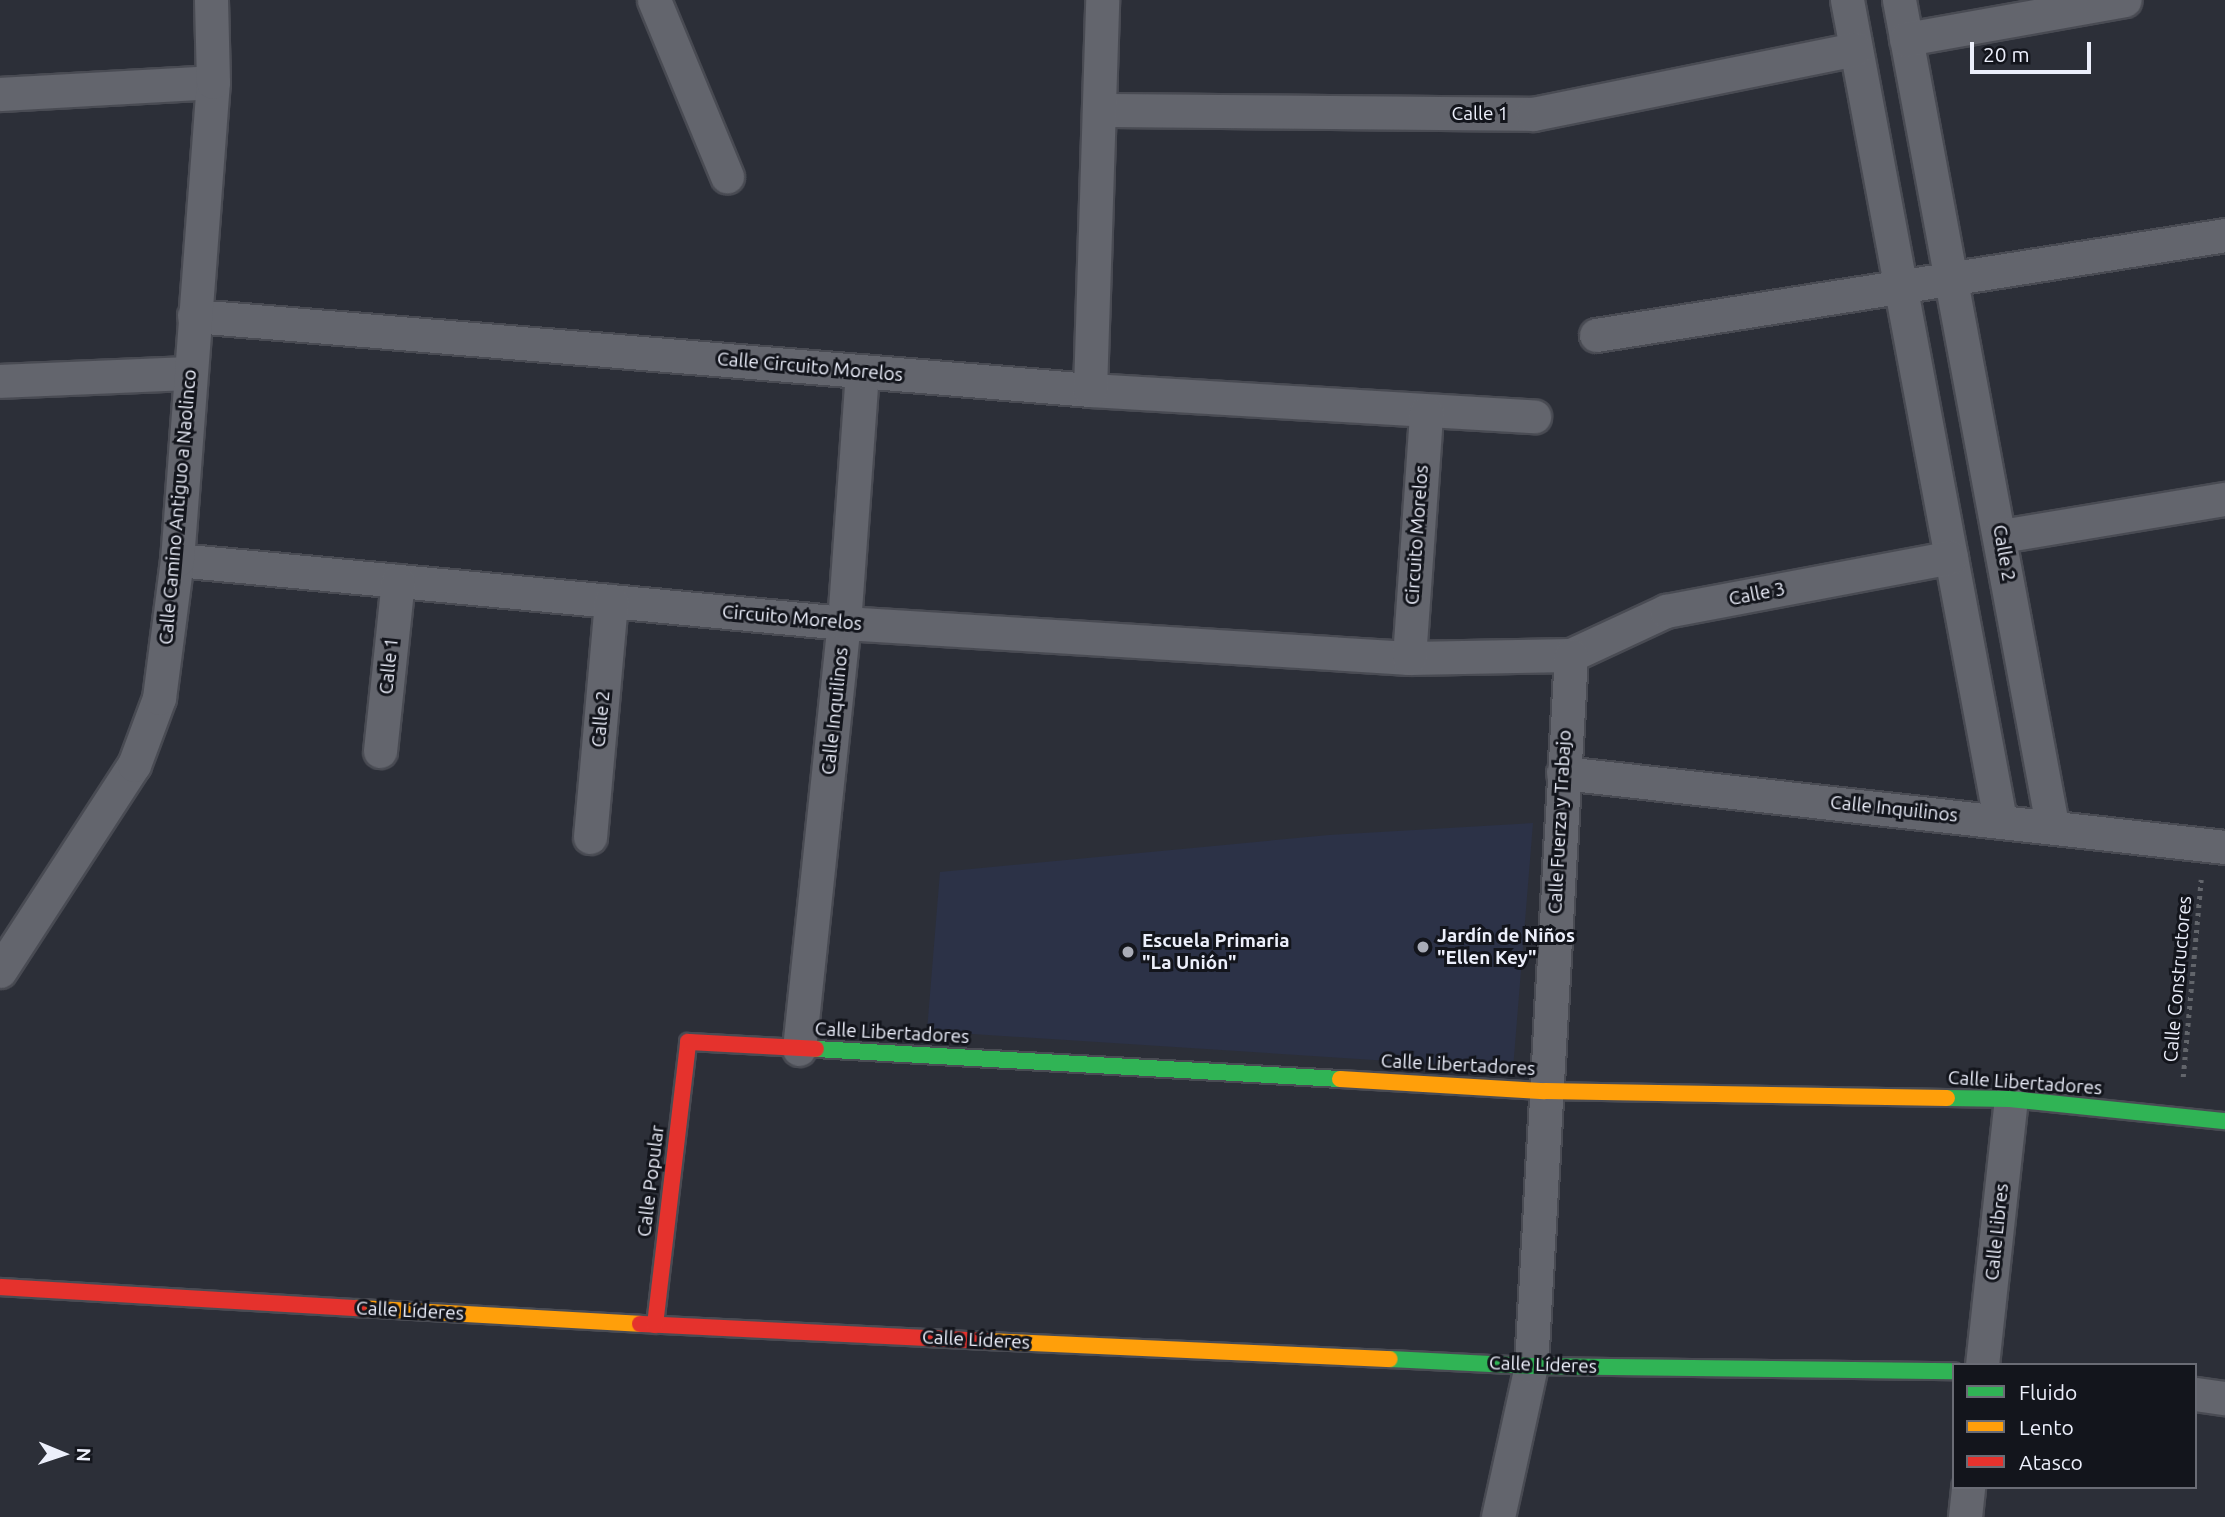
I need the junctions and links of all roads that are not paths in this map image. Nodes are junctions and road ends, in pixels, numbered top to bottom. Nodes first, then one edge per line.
1 (211, 0) edge
2 (654, 0) edge
3 (1102, 0) edge
4 (1847, 0) edge
5 (1899, 0) edge
6 (2125, 0) edge
7 (1906, 39) junction
8 (1856, 49) junction
9 (213, 82) junction
10 (0, 94) edge
11 (1099, 110) junction
12 (727, 176) dead end
13 (2225, 235) edge
14 (1951, 282) junction
15 (1899, 284) junction
16 (194, 316) junction
17 (1596, 335) dead end
18 (862, 372) junction
19 (190, 373) junction
20 (0, 381) edge
21 (1090, 390) junction
22 (1426, 413) junction
23 (1534, 416) dead end
24 (2225, 499) edge
25 (2001, 536) junction
26 (1951, 557) junction
27 (177, 559) junction
28 (398, 581) junction
29 (611, 601) junction
30 (844, 624) junction
31 (1571, 654) junction
32 (1409, 658) junction
33 (380, 751) dead end
34 (1563, 773) junction
35 (2000, 820) junction
36 (2052, 825) junction
37 (590, 837) dead end
38 (2214, 845) edge
39 (0, 971) edge
40 (688, 1042) joint
41 (799, 1049) junction
42 (1545, 1091) junction
43 (2011, 1099) junction
44 (2225, 1121) edge
45 (0, 1287) edge
46 (655, 1325) junction
47 (1982, 1363) edge
48 (1531, 1366) junction
49 (1952, 1371) edge
50 (2197, 1394) edge
51 (2225, 1398) edge
52 (1968, 1489) edge
53 (1498, 1517) edge
54 (1965, 1517) edge

1 - 9 street, Calle Camino Antiguo a Naolinco
2 - 12 street
3 - 11 street
4 - 8 street
5 - 7 street, Calle 2
6 - 7 street
7 - 14 street, Calle 2
8 - 11 street, Calle 1
8 - 15 street
9 - 10 street
9 - 16 street, Calle Camino Antiguo a Naolinco
11 - 21 street
13 - 14 street
14 - 15 street
14 - 25 street, Calle 2
15 - 17 street
15 - 26 street
16 - 18 street, Calle Circuito Morelos
16 - 19 street, Calle Camino Antiguo a Naolinco
18 - 21 street, Calle Circuito Morelos
18 - 30 street, Calle Inquilinos
19 - 20 street
19 - 27 street, Calle Camino Antiguo a Naolinco
21 - 22 street, Calle Circuito Morelos
22 - 23 street, Calle Circuito Morelos
22 - 32 street, Circuito Morelos
24 - 25 street
25 - 36 street, Calle 2
26 - 31 street, Calle 3
26 - 35 street
27 - 28 street, Circuito Morelos
27 - 39 street, Calle Camino Antiguo a Naolinco
28 - 29 street, Circuito Morelos
28 - 33 street, Calle 1
29 - 30 street, Circuito Morelos
29 - 37 street, Calle 2
30 - 32 street, Circuito Morelos
30 - 41 street, Calle Inquilinos
31 - 32 street, Circuito Morelos
31 - 34 street, Calle Fuerza y Trabajo
34 - 35 street, Calle Inquilinos
34 - 42 street, Calle Fuerza y Trabajo
35 - 36 street, Calle Inquilinos
36 - 38 street, Calle Inquilinos
40 - 41 street, Calle Libertadores
40 - 46 street, Calle Popular
41 - 42 street, Calle Libertadores
42 - 43 street, Calle Libertadores
42 - 48 street, Calle Fuerza y Trabajo
43 - 44 street, Calle Libertadores
43 - 47 street, Calle Libres
45 - 46 street, Calle Líderes
46 - 48 street, Calle Líderes
48 - 49 street, Calle Líderes
48 - 53 street, Calle Fuerza y Trabajo
50 - 51 street
52 - 54 street

